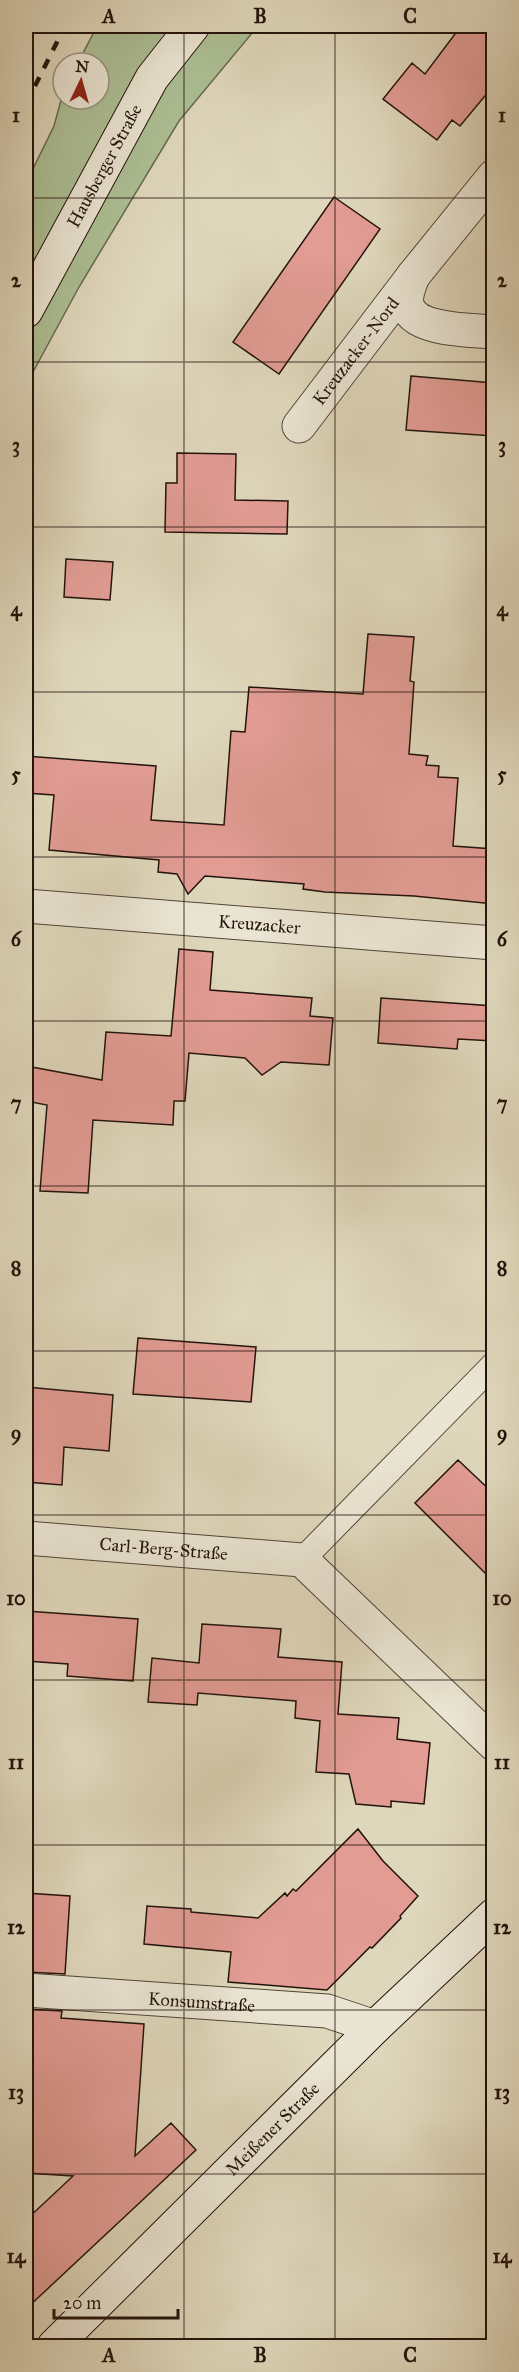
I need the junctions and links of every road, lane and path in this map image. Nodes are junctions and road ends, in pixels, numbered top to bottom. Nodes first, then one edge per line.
1 (193, 26) edge
2 (494, 176) edge
3 (413, 276) junction
4 (26, 311) edge
5 (494, 332) edge
6 (299, 426) dead end
7 (26, 906) edge
8 (494, 943) edge
9 (494, 1364) edge
10 (26, 1538) edge
11 (302, 1560) junction
12 (494, 1744) edge
13 (494, 1915) edge
14 (26, 1990) edge
15 (375, 2027) junction
16 (54, 2346) edge

1 - 4 street, Hausberger Straße
2 - 3 street, Kreuzacker-Nord
3 - 5 street, Kreuzacker-Nord
3 - 6 street, Kreuzacker-Nord
7 - 8 street, Kreuzacker
9 - 11 lane
10 - 11 street, Carl-Berg-Straße
11 - 12 street
13 - 15 street, Meißener Straße
14 - 15 street, Konsumstraße
15 - 16 street, Meißener Straße

